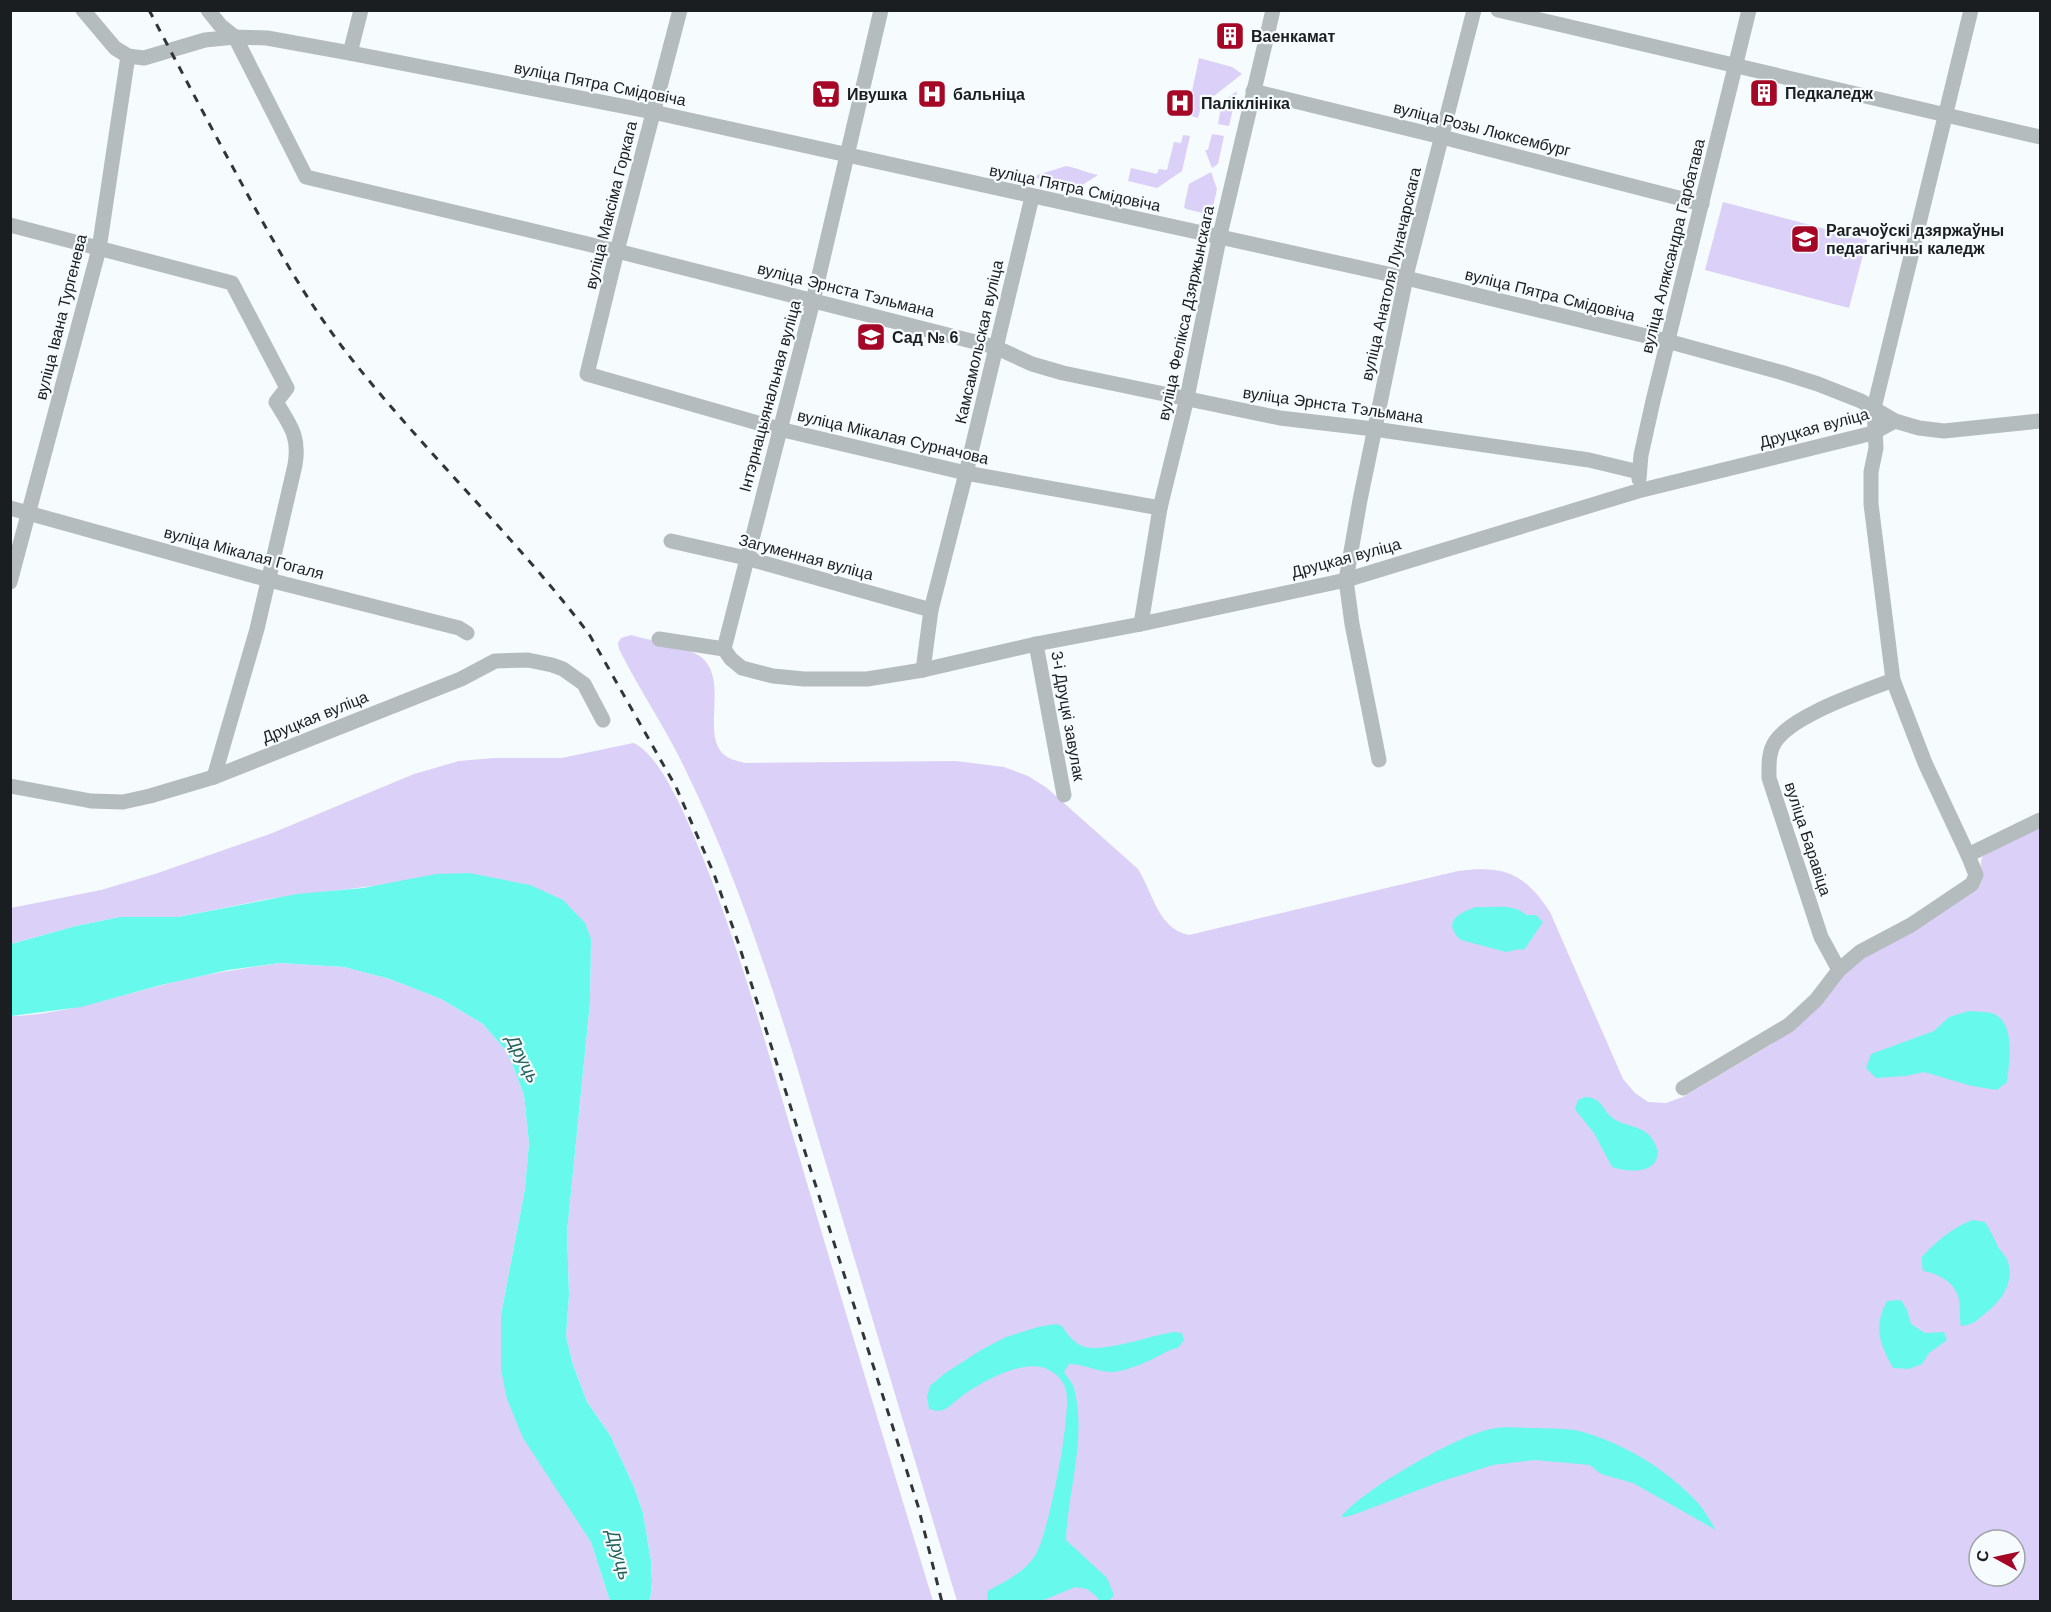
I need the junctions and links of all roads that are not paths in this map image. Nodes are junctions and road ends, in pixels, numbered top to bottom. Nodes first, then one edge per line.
1 (83, 10) edge
2 (207, 10) edge
3 (361, 10) edge
4 (680, 10) edge
5 (881, 10) edge
6 (1273, 10) edge
7 (1473, 10) edge
8 (1498, 10) edge
9 (1749, 10) edge
10 (1971, 10) edge
11 (235, 37) junction
12 (350, 53) junction
13 (128, 56) junction
14 (1737, 65) junction
15 (1254, 91) junction
16 (653, 112) junction
17 (1947, 115) junction
18 (2040, 136) edge
19 (1442, 137) junction
20 (847, 155) junction
21 (1032, 197) junction
22 (1702, 204) junction
23 (10, 225) edge
24 (1219, 239) junction
25 (99, 249) junction
26 (617, 251) junction
27 (1406, 278) junction
28 (813, 301) junction
29 (1667, 341) junction
30 (995, 347) junction
31 (587, 374) joint
32 (1187, 398) junction
33 (1874, 408) junction
34 (1895, 421) junction
35 (2040, 421) edge
36 (779, 429) junction
37 (1374, 429) junction
38 (1874, 433) junction
39 (1640, 472) junction
40 (966, 473) junction
41 (1638, 491) junction
42 (10, 508) edge
43 (1160, 508) junction
44 (30, 513) junction
45 (671, 541) dead end
46 (746, 558) junction
47 (268, 580) junction
48 (1346, 580) junction
49 (10, 582) edge
50 (931, 610) junction
51 (1141, 624) junction
52 (467, 633) dead end
53 (659, 639) dead end
54 (1036, 644) junction
55 (723, 649) junction
56 (923, 670) junction
57 (1893, 680) junction
58 (603, 720) dead end
59 (224, 743) junction
60 (1379, 760) dead end
61 (244, 765) junction
62 (213, 777) junction
63 (10, 786) edge
64 (1064, 795) dead end
65 (2040, 820) edge
66 (1968, 855) junction
67 (1839, 970) junction
68 (1683, 1088) dead end

1 - 13 street
2 - 11 street
3 - 12 street
4 - 16 street, вуліца Максіма Горкага
5 - 20 street, Інтэрнацыянальная вуліца
6 - 15 street, вуліца Фелікса Дзяржынскага
7 - 19 street, вуліца Анатоля Луначарскага
8 - 14 street
9 - 14 street, вуліца Аляксандра Гарбатава
10 - 17 street
11 - 12 street, вуліца Пятра Смідовіча
11 - 13 street, вуліца Пятра Смідовіча
11 - 26 street, вуліца Эрнста Тэльмана
12 - 16 street, вуліца Пятра Смідовіча
13 - 25 street, вуліца Івана Тургенева
14 - 17 street
14 - 22 street, вуліца Аляксандра Гарбатава
15 - 19 street, вуліца Розы Люксембург
15 - 24 street, вуліца Фелікса Дзяржынскага
16 - 20 street, вуліца Пятра Смідовіча
16 - 26 street, вуліца Максіма Горкага
17 - 18 street
17 - 33 street
19 - 22 street, вуліца Розы Люксембург
19 - 27 street, вуліца Анатоля Луначарскага
20 - 21 street, вуліца Пятра Смідовіча
20 - 28 street, Інтэрнацыянальная вуліца
21 - 24 street, вуліца Пятра Смідовіча
21 - 30 street, Камсамольская вуліца
22 - 29 street, вуліца Аляксандра Гарбатава
23 - 25 street
24 - 27 street, вуліца Пятра Смідовіча
24 - 32 street, вуліца Фелікса Дзяржынскага
25 - 44 street, вуліца Івана Тургенева
25 - 47 street
26 - 28 street, вуліца Эрнста Тэльмана
26 - 31 street, вуліца Максіма Горкага
27 - 29 street, вуліца Пятра Смідовіча
27 - 37 street, вуліца Анатоля Луначарскага
28 - 30 street, вуліца Эрнста Тэльмана
28 - 36 street, Інтэрнацыянальная вуліца
29 - 33 street, вуліца Пятра Смідовіча
29 - 39 street, вуліца Аляксандра Гарбатава
30 - 32 street, вуліца Эрнста Тэльмана
30 - 40 street, Камсамольская вуліца
31 - 36 street, вуліца Мікалая Сурначова
32 - 37 street, вуліца Эрнста Тэльмана
32 - 43 street, вуліца Фелікса Дзяржынскага
33 - 34 street, вуліца Пятра Смідовіча
33 - 38 street
34 - 35 street, Друцкая вуліца
34 - 38 street, Друцкая вуліца
36 - 40 street, вуліца Мікалая Сурначова
36 - 46 street, Інтэрнацыянальная вуліца
37 - 39 street, вуліца Эрнста Тэльмана
37 - 48 street, вуліца Анатоля Луначарскага
38 - 41 street, Друцкая вуліца
38 - 57 street
39 - 41 street, вуліца Аляксандра Гарбатава
40 - 43 street, вуліца Мікалая Сурначова
40 - 50 street, Камсамольская вуліца
41 - 48 street, Друцкая вуліца
42 - 44 street, вуліца Мікалая Гогаля
43 - 51 street, вуліца Фелікса Дзяржынскага
44 - 47 street, вуліца Мікалая Гогаля
44 - 49 street, вуліца Івана Тургенева
45 - 46 street, Загуменная вуліца
46 - 50 street, Загуменная вуліца
46 - 55 street, Інтэрнацыянальная вуліца
47 - 52 street, вуліца Мікалая Гогаля
47 - 59 street
48 - 51 street, Друцкая вуліца
48 - 60 street, вуліца Анатоля Луначарскага
50 - 56 street, Камсамольская вуліца
51 - 54 street, Друцкая вуліца
53 - 55 street
54 - 56 street, Друцкая вуліца
54 - 64 street, 3-і Друцкі завулак
55 - 56 street, Друцкая вуліца
57 - 66 street
57 - 67 street, вуліца Баравіца
58 - 61 street, Друцкая вуліца
59 - 61 street
59 - 62 street
61 - 62 street, Друцкая вуліца
62 - 63 street, Друцкая вуліца
65 - 66 street
66 - 67 street
67 - 68 street

